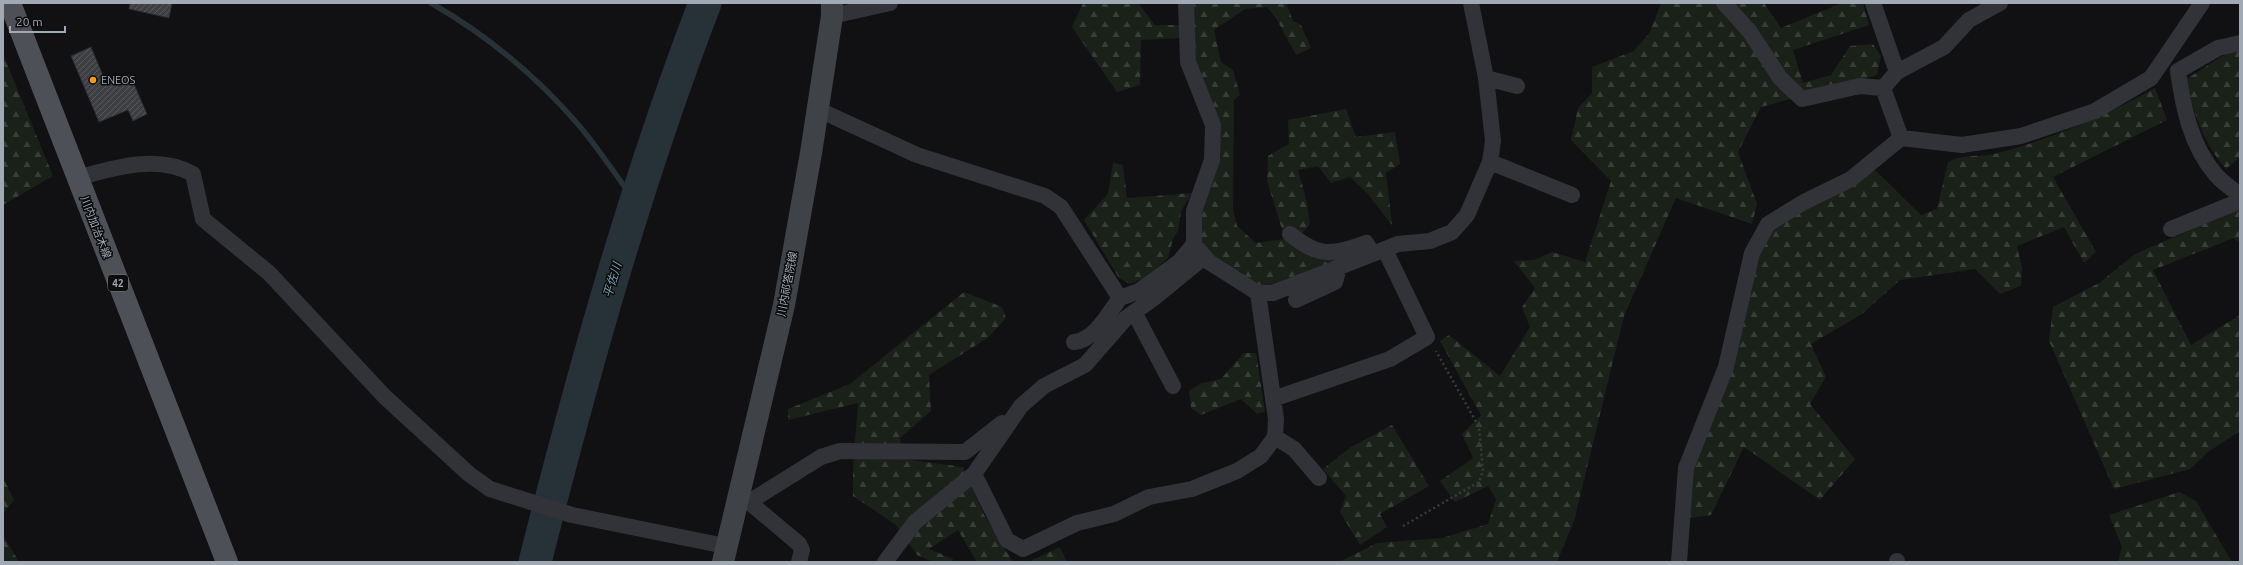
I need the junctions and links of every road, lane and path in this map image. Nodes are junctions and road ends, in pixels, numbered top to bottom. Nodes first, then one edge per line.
1 (10, 3) edge
2 (890, 3) edge
3 (1186, 3) edge
4 (1471, 3) edge
5 (1724, 3) edge
6 (1873, 3) edge
7 (2000, 3) edge
8 (2202, 3) edge
9 (832, 10) edge
10 (2240, 43) edge
11 (2159, 67) junction
12 (2178, 71) junction
13 (1897, 72) junction
14 (1486, 78) junction
15 (1517, 86) dead end
16 (1884, 88) junction
17 (816, 109) junction
18 (1901, 138) junction
19 (1490, 162) junction
20 (77, 178) junction
21 (1572, 195) dead end
22 (2240, 195) edge
23 (2240, 201) edge
24 (2171, 229) dead end
25 (1290, 234) dead end
26 (1194, 244) junction
27 (1379, 252) junction
28 (1204, 257) junction
29 (1339, 268) junction
30 (1258, 293) junction
31 (1120, 298) junction
32 (1296, 300) dead end
33 (1134, 312) junction
34 (1427, 337) junction
35 (1074, 342) dead end
36 (1173, 386) dead end
37 (1273, 399) junction
38 (1021, 406) junction
39 (1275, 438) junction
40 (974, 474) junction
41 (1319, 478) dead end
42 (742, 501) junction
43 (1403, 526) dead end
44 (724, 554) edge
45 (227, 562) edge
46 (799, 562) edge
47 (885, 562) edge
48 (1679, 562) edge

1 - 20 main road, 川内加治木線 / 42
2 - 9 street
3 - 26 street
4 - 14 street
5 - 16 street
6 - 13 street
7 - 13 street
8 - 11 street
9 - 17 main road, 川内祁答院線
10 - 12 street
11 - 12 street
11 - 18 street
12 - 22 street
13 - 16 street
14 - 15 street
14 - 19 street
16 - 18 street
17 - 31 street
17 - 42 main road, 川内祁答院線
18 - 48 street
19 - 21 street
19 - 27 street
20 - 44 street
20 - 45 main road, 川内加治木線 / 42
23 - 24 street
25 - 27 street
26 - 28 street
26 - 31 street
27 - 29 street
27 - 34 street
28 - 30 street
28 - 33 street
29 - 30 street
29 - 32 street
30 - 37 street
31 - 35 street
33 - 36 street
33 - 38 street
34 - 37 street
34 - 43 path
37 - 39 street
38 - 40 street
38 - 42 street
39 - 40 street
39 - 41 street
40 - 47 street
42 - 44 main road, 川内祁答院線
42 - 46 street

